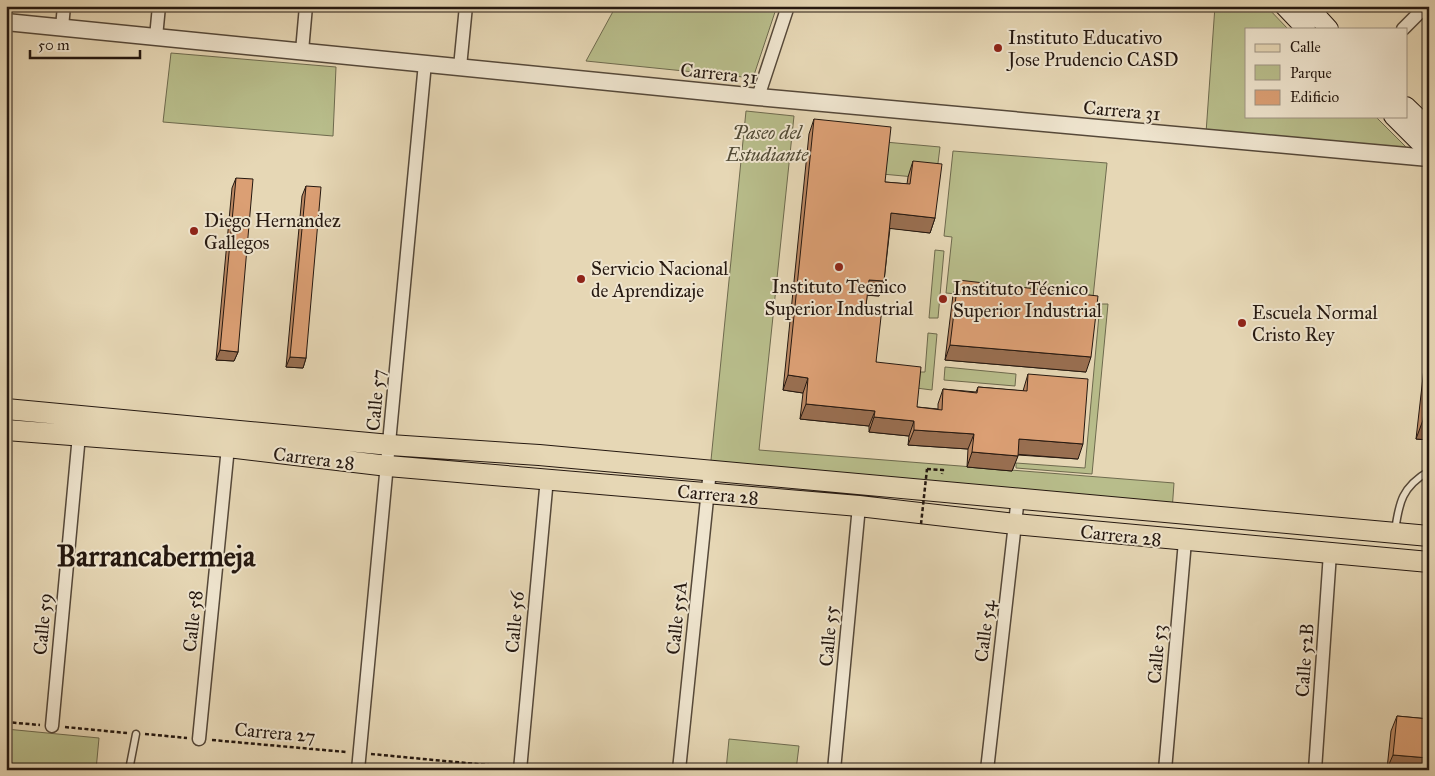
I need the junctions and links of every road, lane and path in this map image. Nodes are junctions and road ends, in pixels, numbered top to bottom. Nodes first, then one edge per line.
1 (64, 6) edge
2 (159, 6) edge
3 (306, 6) edge
4 (466, 6) edge
5 (788, 6) edge
6 (1284, 6) edge
7 (1308, 6) edge
8 (1426, 6) edge
9 (6, 22) edge
10 (62, 27) junction
11 (1305, 28) edge
12 (1328, 28) edge
13 (1404, 28) edge
14 (156, 37) junction
15 (302, 51) junction
16 (425, 63) junction
17 (460, 67) junction
18 (758, 97) junction
19 (1408, 108) edge
20 (1395, 118) edge
21 (1429, 128) edge
22 (1429, 152) edge
23 (1429, 158) edge
24 (6, 409) edge
25 (6, 430) edge
26 (79, 435) junction
27 (390, 445) junction
28 (228, 447) junction
29 (388, 466) junction
30 (710, 470) junction
31 (943, 470) dead end
32 (1429, 471) edge
33 (546, 478) junction
34 (708, 493) junction
35 (1018, 497) junction
36 (859, 506) junction
37 (921, 524) dead end
38 (1015, 524) junction
39 (1395, 532) junction
40 (1429, 536) edge
41 (1185, 541) junction
42 (1330, 553) junction
43 (1429, 562) edge
44 (6, 722) edge
45 (52, 726) junction
46 (136, 734) junction
47 (199, 739) junction
48 (359, 753) junction
49 (520, 769) edge
50 (129, 770) edge
51 (358, 770) edge
52 (542, 770) edge
53 (679, 770) edge
54 (834, 770) edge
55 (987, 770) edge
56 (1165, 770) edge
57 (1315, 770) edge

1 - 10 street
2 - 14 street
3 - 15 street
4 - 17 street
5 - 18 street
6 - 11 main road
7 - 12 main road
8 - 13 street
9 - 10 street, Carrera 31
10 - 14 street, Carrera 31
14 - 15 street, Carrera 31
15 - 16 street, Carrera 31
16 - 17 street, Carrera 31
16 - 27 street, Calle 57
17 - 18 street, Carrera 31
18 - 23 street, Carrera 31
19 - 21 main road
20 - 22 main road
24 - 27 main road, Carrera 28
25 - 26 main road, Carrera 28
26 - 28 main road, Carrera 28
26 - 45 street, Calle 59
27 - 29 street, Calle 57
27 - 30 main road, Carrera 28
28 - 29 main road, Carrera 28
28 - 47 street, Calle 58
29 - 33 main road, Carrera 28
29 - 48 street, Calle 57
30 - 34 street, Calle 55A
30 - 35 main road, Carrera 28
31 - 37 path, bridge
32 - 39 lane
33 - 34 main road, Carrera 28
33 - 49 street, Calle 56
34 - 36 main road, Carrera 28
34 - 53 street, Calle 55A
35 - 38 street, Calle 54
35 - 39 main road, Carrera 28
36 - 38 main road, Carrera 28
36 - 54 street, Calle 55
38 - 41 main road, Carrera 28
38 - 55 street, Calle 54
39 - 40 main road, Carrera 28
41 - 42 main road, Carrera 28
41 - 56 street, Calle 53
42 - 43 main road, Carrera 28
42 - 57 street, Calle 52B
44 - 45 path, Carrera 27
45 - 46 path, Carrera 27
46 - 47 path, Carrera 27
46 - 50 lane
47 - 48 path, Carrera 27
48 - 49 path, Carrera 27
48 - 51 street, Calle 57
49 - 52 path, Carrera 27

